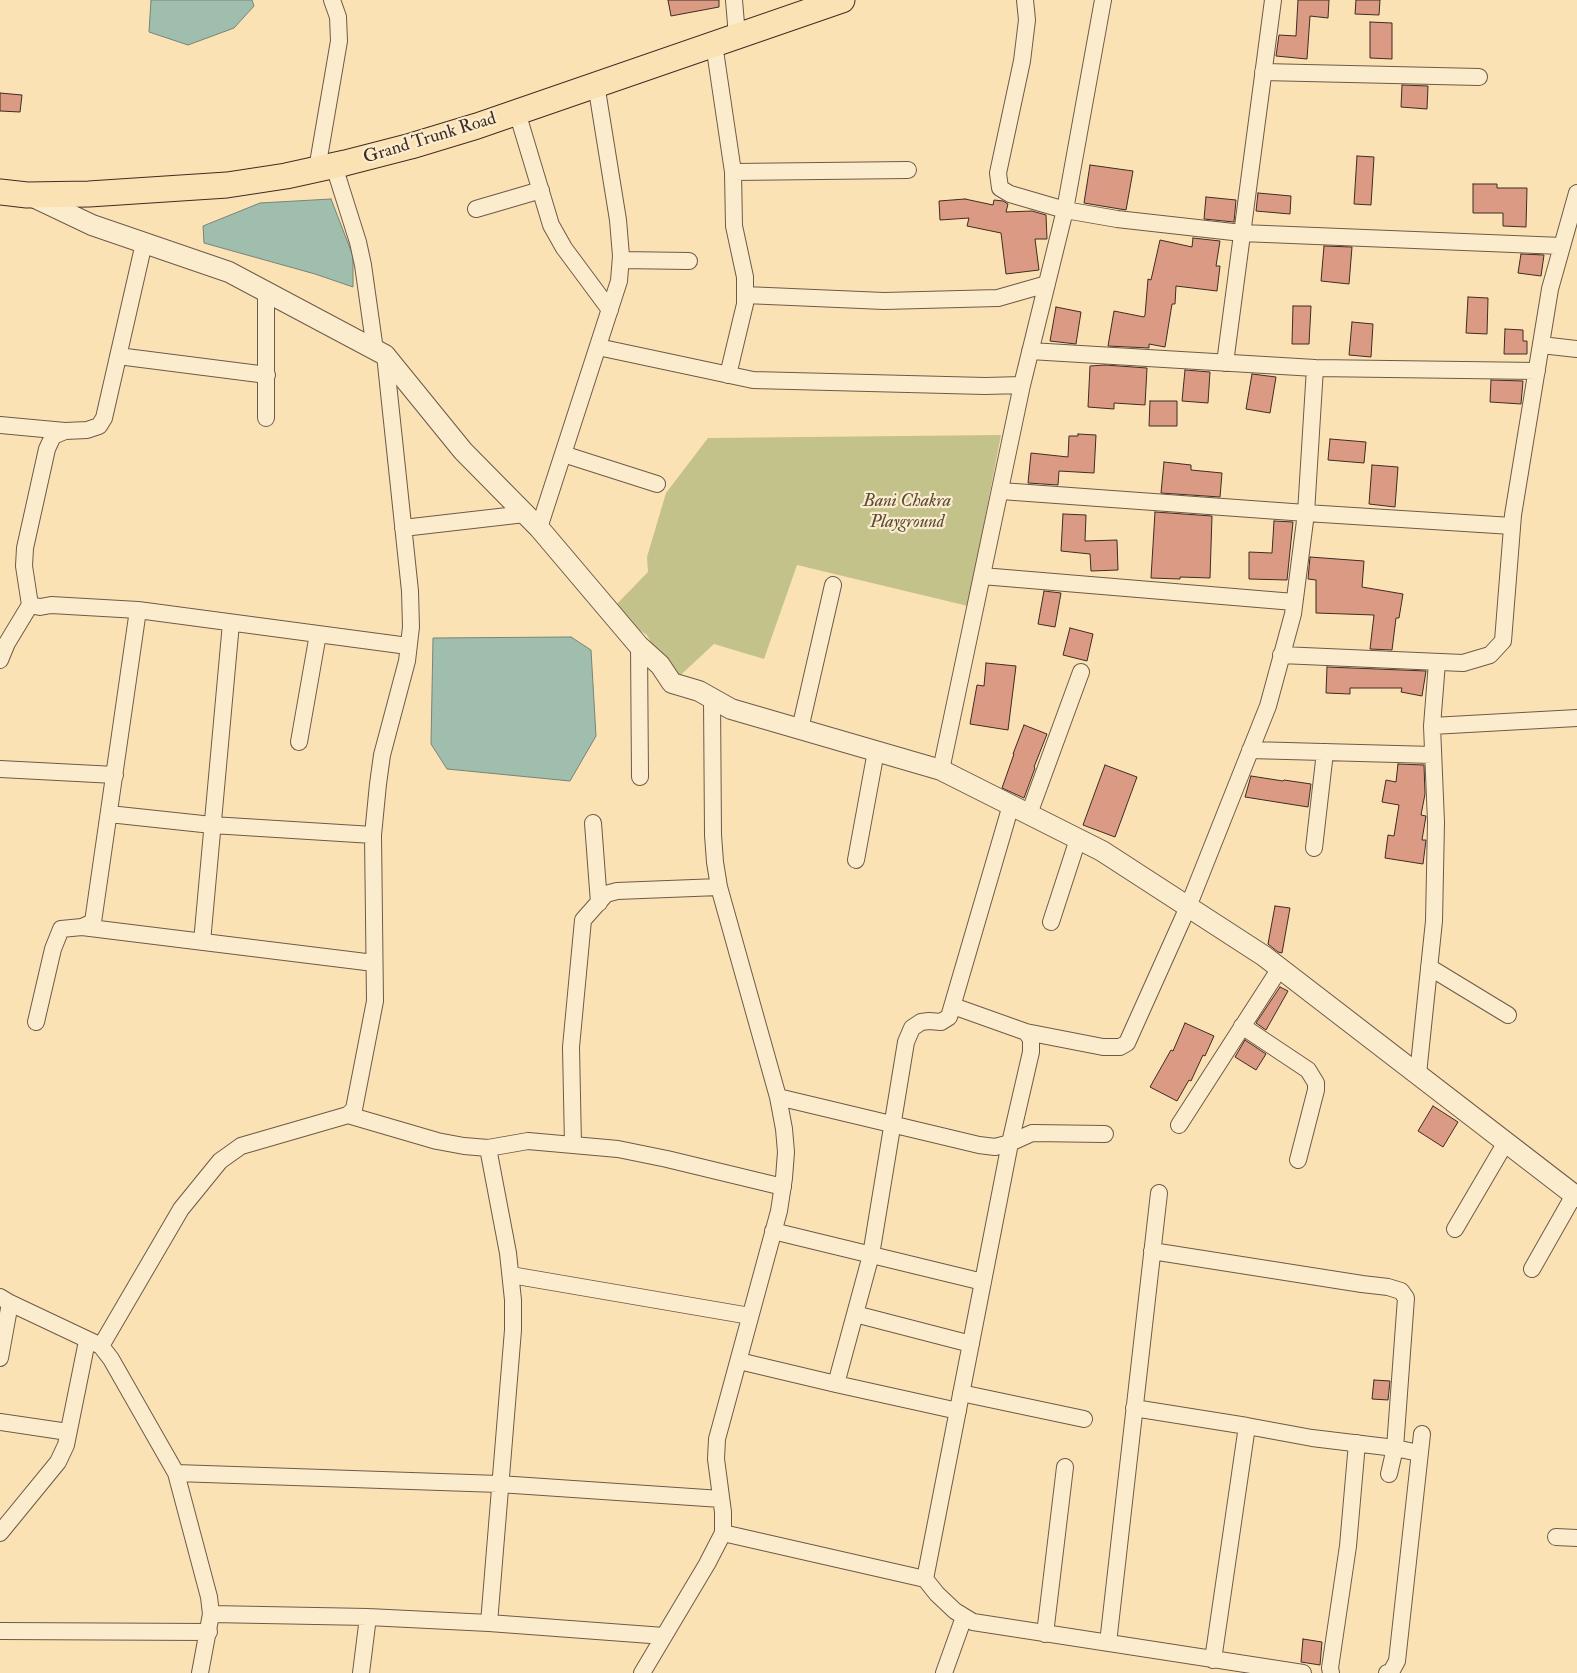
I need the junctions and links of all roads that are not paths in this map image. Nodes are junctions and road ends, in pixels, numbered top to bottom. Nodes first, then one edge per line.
1 (332, 0) edge
2 (734, 0) edge
3 (1025, 0) edge
4 (1103, 0) edge
5 (1273, 0) edge
6 (828, 2) edge
7 (726, 40) junction
8 (1263, 72) junction
9 (1478, 77) dead end
10 (596, 84) junction
11 (517, 112) junction
12 (326, 168) junction
13 (908, 170) dead end
14 (733, 172) junction
15 (541, 190) junction
16 (0, 192) edge
17 (1577, 193) edge
18 (27, 195) junction
19 (476, 209) dead end
20 (1065, 210) junction
21 (1242, 233) junction
22 (144, 243) junction
23 (1562, 246) junction
24 (621, 260) junction
25 (689, 261) dead end
26 (1047, 284) junction
27 (266, 292) junction
28 (745, 295) junction
29 (610, 310) junction
30 (1541, 345) junction
31 (598, 346) junction
32 (1577, 349) edge
33 (1030, 351) junction
34 (380, 352) junction
35 (118, 356) junction
36 (1225, 363) junction
37 (1315, 368) junction
38 (1537, 371) junction
39 (267, 375) junction
40 (728, 375) junction
41 (1022, 386) junction
42 (266, 418) dead end
43 (0, 425) edge
44 (65, 431) junction
45 (563, 454) junction
46 (657, 484) dead end
47 (1001, 491) junction
48 (1306, 514) junction
49 (532, 521) junction
50 (1512, 526) junction
51 (403, 528) junction
52 (982, 576) junction
53 (833, 586) dead end
54 (1294, 602) junction
55 (30, 606) junction
56 (138, 610) junction
57 (231, 623) junction
58 (318, 634) junction
59 (3, 643) edge
60 (408, 646) junction
61 (639, 646) junction
62 (1281, 655) junction
63 (0, 660) edge
64 (1437, 662) junction
65 (1081, 672) dead end
66 (712, 698) junction
67 (1577, 718) edge
68 (1432, 726) junction
69 (800, 729) junction
70 (299, 742) dead end
71 (1250, 750) junction
72 (876, 751) junction
73 (1325, 752) junction
74 (1433, 755) junction
75 (0, 769) edge
76 (941, 770) junction
77 (115, 775) junction
78 (640, 777) dead end
79 (1010, 805) junction
80 (109, 814) junction
81 (1029, 814) junction
82 (593, 824) dead end
83 (212, 825) junction
84 (373, 835) junction
85 (1078, 839) junction
86 (1314, 848) dead end
87 (856, 860) dead end
88 (719, 886) junction
89 (599, 902) junction
90 (1188, 907) junction
91 (1051, 922) dead end
92 (82, 927) junction
93 (202, 942) junction
94 (374, 963) junction
95 (1280, 968) junction
96 (1429, 968) junction
97 (953, 1006) junction
98 (1508, 1015) dead end
99 (36, 1022) dead end
100 (1242, 1026) junction
101 (1026, 1032) junction
102 (1418, 1074) junction
103 (778, 1097) junction
104 (348, 1115) junction
105 (893, 1125) junction
106 (1179, 1125) dead end
107 (1105, 1134) dead end
108 (1506, 1142) junction
109 (1010, 1143) junction
110 (574, 1145) junction
111 (488, 1148) junction
112 (1298, 1160) dead end
113 (783, 1187) junction
114 (1158, 1193) dead end
115 (1576, 1196) edge
116 (1455, 1229) dead end
117 (773, 1231) junction
118 (1152, 1251) junction
119 (871, 1255) junction
120 (1532, 1269) dead end
121 (511, 1275) junction
122 (983, 1282) junction
123 (5, 1300) edge
124 (855, 1314) junction
125 (750, 1316) junction
126 (94, 1344) junction
127 (971, 1344) junction
128 (0, 1358) edge
129 (739, 1361) junction
130 (836, 1384) junction
131 (961, 1393) junction
132 (1134, 1408) junction
133 (958, 1411) junction
134 (1084, 1419) dead end
135 (0, 1422) edge
136 (1247, 1426) junction
137 (68, 1432) junction
138 (1422, 1434) dead end
139 (1357, 1443) junction
140 (1395, 1448) junction
141 (1420, 1453) junction
142 (1065, 1467) dead end
143 (176, 1473) junction
144 (1389, 1474) dead end
145 (499, 1484) junction
146 (721, 1499) junction
147 (0, 1533) edge
148 (723, 1533) junction
149 (1556, 1538) dead end
150 (1577, 1538) edge
151 (925, 1579) junction
152 (211, 1614) junction
153 (964, 1617) junction
154 (368, 1618) junction
155 (489, 1623) junction
156 (0, 1630) edge
157 (209, 1632) junction
158 (1045, 1634) junction
159 (664, 1636) junction
160 (1108, 1643) junction
161 (1213, 1660) junction
162 (1293, 1672) edge
163 (200, 1673) edge
164 (361, 1673) edge
165 (642, 1673) edge
166 (944, 1673) edge
167 (1331, 1673) edge
168 (1388, 1673) edge

1 - 12 street
2 - 7 street
3 - 20 street
4 - 20 street
5 - 8 street
6 - 7 main road, Grand Trunk Road
7 - 10 main road, Grand Trunk Road
7 - 14 street
8 - 9 street
8 - 21 street
10 - 11 main road, Grand Trunk Road
10 - 24 street
11 - 12 main road, Grand Trunk Road
11 - 15 street
12 - 18 main road, Grand Trunk Road
12 - 34 street
13 - 14 street
14 - 28 street
15 - 19 street
15 - 29 street
16 - 18 main road, Grand Trunk Road
17 - 23 street
18 - 22 street
20 - 21 street
20 - 26 street
21 - 23 street
21 - 36 street
22 - 27 street
22 - 35 street
23 - 30 street
24 - 25 street
24 - 29 street
26 - 28 street
26 - 33 street
27 - 34 street
27 - 39 street
28 - 40 street
29 - 31 street
30 - 32 street
30 - 38 street
31 - 40 street
31 - 45 street
33 - 36 street
33 - 41 street
34 - 49 street
34 - 51 street
35 - 39 street
35 - 44 street
36 - 37 street
37 - 38 street
37 - 48 street
38 - 50 street
39 - 42 street
40 - 41 street
41 - 47 street
43 - 44 street
44 - 55 street
45 - 46 street
45 - 49 street
47 - 48 street
47 - 52 street
48 - 50 street
48 - 54 street
49 - 51 street
49 - 61 street
50 - 64 street
51 - 60 street
52 - 54 street
52 - 76 street
53 - 69 street
54 - 62 street
55 - 56 street
55 - 59 street
56 - 57 street
56 - 77 street
57 - 58 street
57 - 83 street
58 - 60 street
58 - 70 street
59 - 63 street
60 - 84 street
61 - 66 street
61 - 78 street
62 - 64 street
62 - 71 street
64 - 68 street
65 - 81 street
66 - 69 street
66 - 88 street
67 - 68 street
68 - 74 street
69 - 72 street
71 - 73 street
71 - 90 street
72 - 76 street
72 - 87 street
73 - 74 street
73 - 86 street
74 - 96 street
75 - 77 street
76 - 79 street
77 - 80 street
79 - 81 street
79 - 97 street
80 - 83 street
80 - 92 street
81 - 85 street
82 - 89 street
83 - 84 street
83 - 93 street
84 - 94 street
85 - 90 street
85 - 91 street
88 - 89 street
88 - 103 street
89 - 110 street
90 - 95 street
90 - 101 street
92 - 93 street
92 - 99 street
93 - 94 street
94 - 104 street
95 - 100 street
95 - 102 street
96 - 98 street
96 - 102 street
97 - 101 street
97 - 105 street
100 - 106 street
100 - 112 street
101 - 109 street
102 - 108 street
103 - 105 street
103 - 113 street
104 - 111 street
104 - 126 street
105 - 109 street
105 - 119 street
107 - 109 street
108 - 115 street
108 - 116 street
109 - 122 street
110 - 111 street
110 - 113 street
111 - 121 street
113 - 117 street
114 - 118 street
115 - 120 street
117 - 119 street
117 - 125 street
118 - 132 street
118 - 140 street
119 - 122 street
119 - 124 street
121 - 125 street
121 - 145 street
122 - 127 street
123 - 126 street
123 - 128 street
124 - 127 street
124 - 130 street
125 - 129 street
126 - 137 street
126 - 143 street
127 - 131 street
129 - 130 street
129 - 146 street
130 - 133 street
131 - 133 street
131 - 134 street
132 - 136 street
132 - 160 street
133 - 151 street
135 - 137 street
136 - 139 street
136 - 161 street
137 - 147 street
138 - 141 street
139 - 140 street
139 - 167 street
140 - 141 street
140 - 144 street
141 - 168 street
142 - 158 street
143 - 145 street
143 - 152 street
145 - 146 street
145 - 155 street
146 - 148 street
148 - 151 street
148 - 159 street
149 - 150 street
151 - 153 street
152 - 154 street
152 - 157 street
153 - 158 street
153 - 166 street
154 - 155 street
154 - 164 street
155 - 159 street
156 - 157 street
157 - 163 street
158 - 160 street
159 - 165 street
160 - 161 street
161 - 162 street

